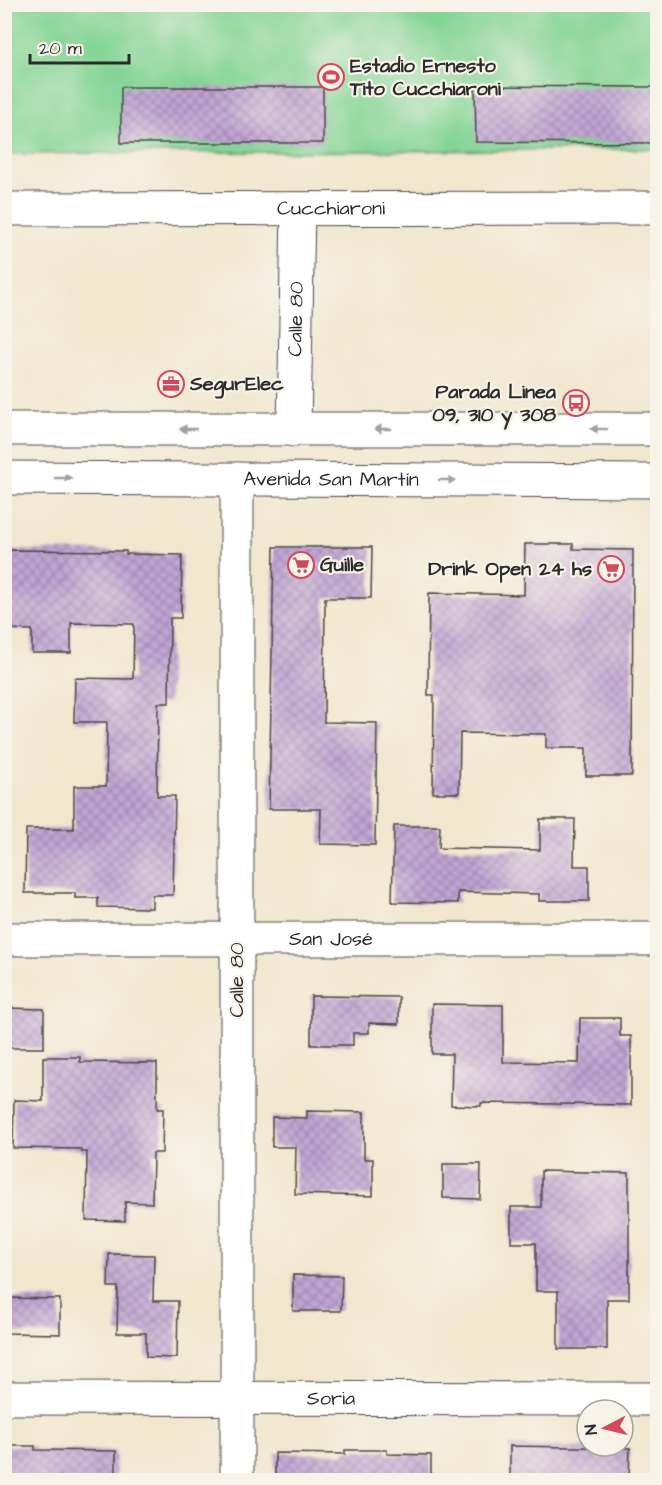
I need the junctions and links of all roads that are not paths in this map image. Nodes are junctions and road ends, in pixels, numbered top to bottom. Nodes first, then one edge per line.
1 (657, 208) edge
2 (4, 209) edge
3 (298, 209) junction
4 (4, 429) edge
5 (657, 429) edge
6 (294, 430) junction
7 (4, 478) edge
8 (237, 479) junction
9 (657, 481) edge
10 (4, 939) edge
11 (237, 939) junction
12 (657, 939) edge
13 (4, 1398) edge
14 (237, 1399) junction
15 (657, 1399) edge
16 (237, 1480) edge

1 - 3 street, Cucchiaroni
2 - 3 street, Cucchiaroni
3 - 6 street, Calle 80
6 -> 4 street
5 -> 6 street
7 -> 8 street, Avenida San Martín
8 -> 9 street, Avenida San Martín
8 - 11 street, Calle 80
10 - 11 street, San José
11 - 12 street, San José
11 - 14 street, Calle 80
13 - 14 street, Soria
14 - 15 street, Soria
14 - 16 street, Calle 80

